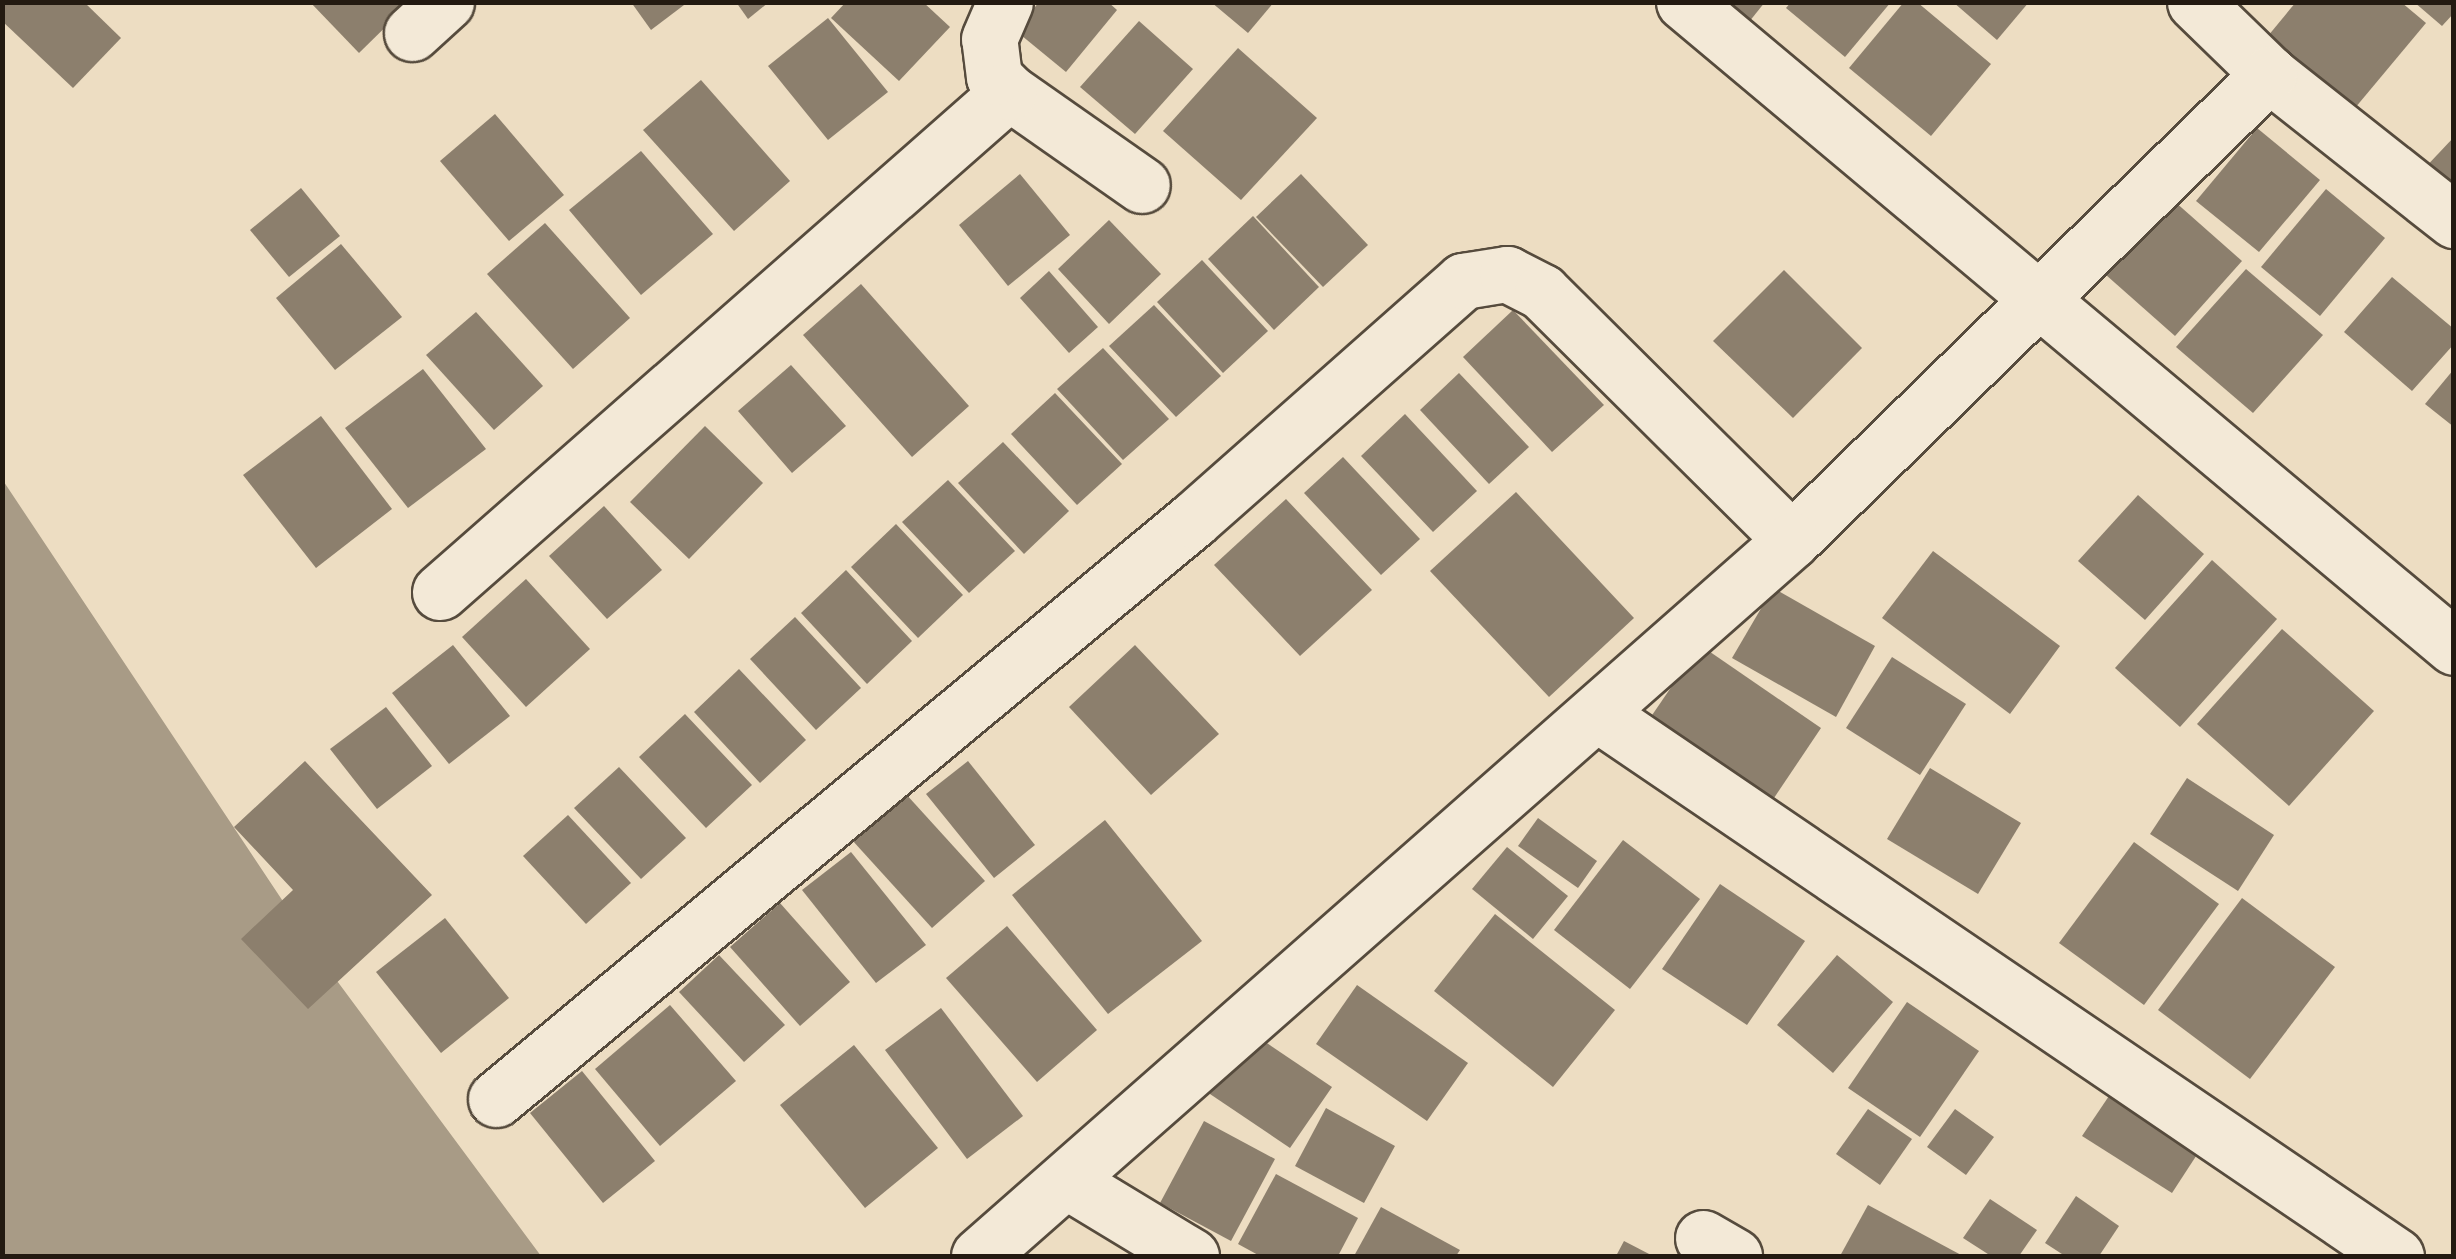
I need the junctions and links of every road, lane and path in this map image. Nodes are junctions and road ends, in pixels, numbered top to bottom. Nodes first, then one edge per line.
1 (1005, 2) edge
2 (1684, 2) edge
3 (2195, 2) edge
4 (2269, 74) junction
5 (1010, 92) junction
6 (1142, 185) dead end
7 (2454, 220) edge
8 (2039, 304) junction
9 (1792, 540) junction
10 (440, 592) dead end
11 (2454, 647) edge
12 (1601, 716) junction
13 (496, 1099) dead end
14 (1067, 1182) junction
15 (979, 1256) edge
16 (1191, 1256) edge
17 (2396, 1256) edge

1 - 5 street
2 - 8 street
3 - 4 street
4 - 7 street
4 - 8 street
5 - 6 street
5 - 10 street
8 - 9 street
8 - 11 street
9 - 12 street
9 - 13 street
12 - 14 street
12 - 17 street
14 - 15 street
14 - 16 street

